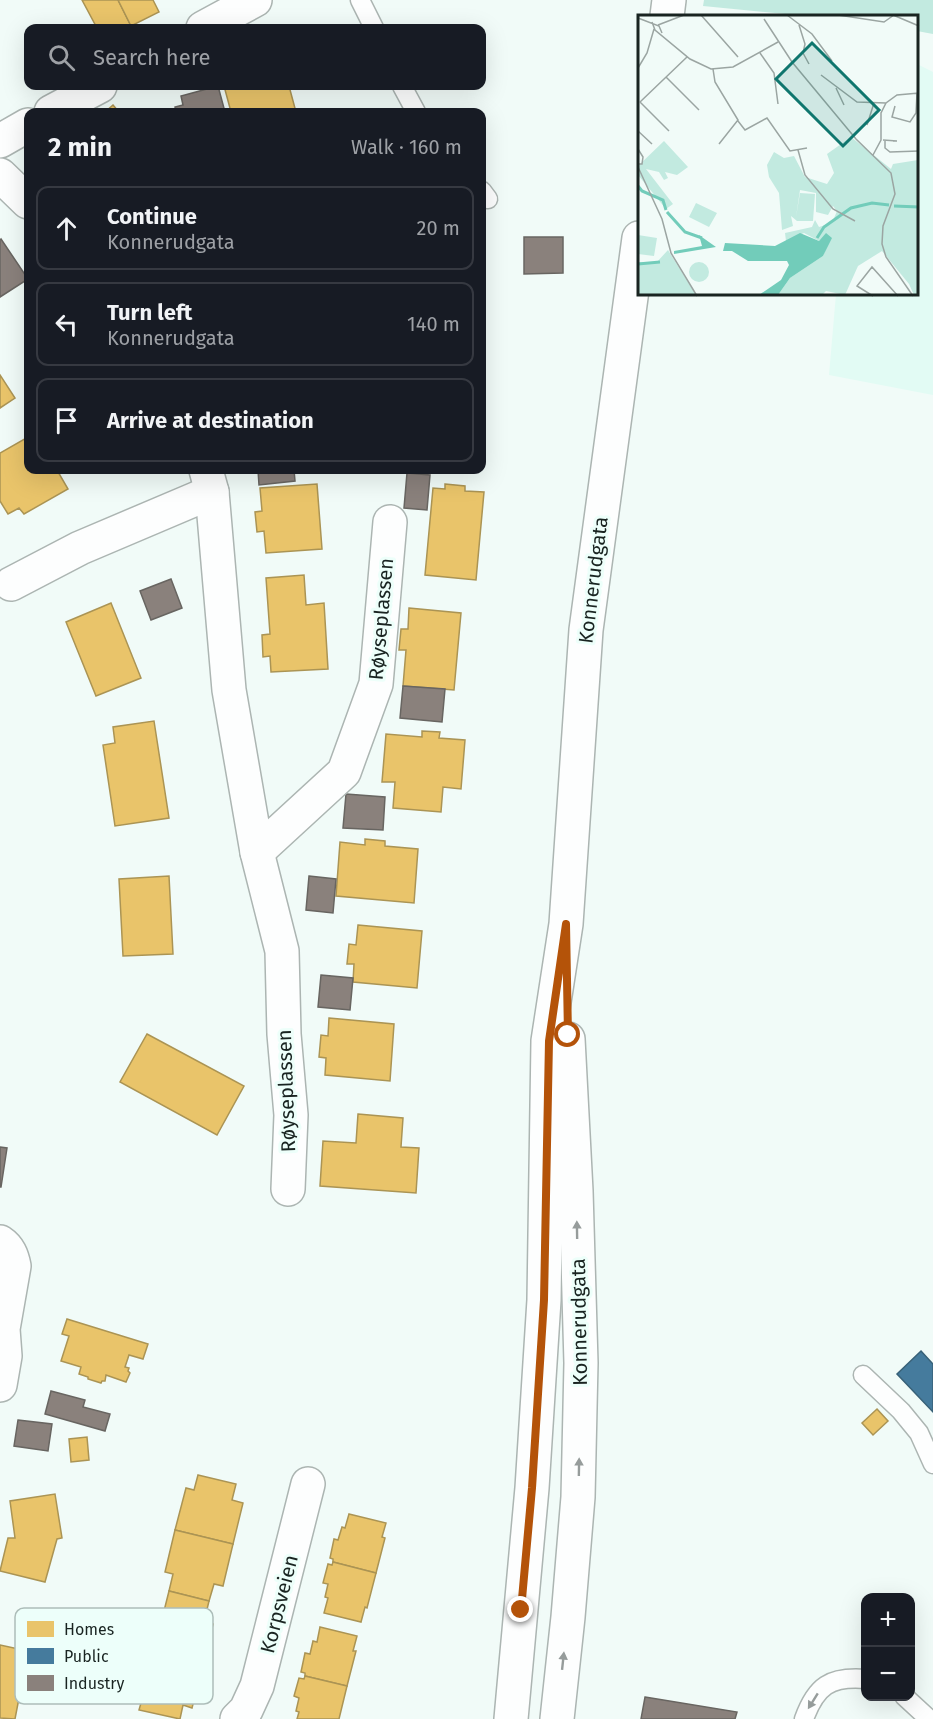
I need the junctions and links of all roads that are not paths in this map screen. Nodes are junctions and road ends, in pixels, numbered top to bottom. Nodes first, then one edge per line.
1 (255, 0) edge
2 (360, 0) edge
3 (669, 0) edge
4 (667, 15) edge
5 (210, 24) edge
6 (372, 24) edge
7 (92, 90) edge
8 (404, 90) edge
9 (59, 108) edge
10 (414, 108) edge
11 (24, 127) edge
12 (0, 141) edge
13 (0, 175) edge
14 (24, 198) edge
15 (638, 245) edge
16 (209, 481) edge
17 (390, 522) dead end
18 (5, 583) edge
19 (257, 852) junction
20 (566, 924) junction
21 (288, 1189) dead end
22 (0, 1242) edge
23 (1, 1328) edge
24 (863, 1375) dead end
25 (0, 1385) edge
26 (933, 1464) edge
27 (308, 1484) dead end
28 (861, 1679) edge
29 (909, 1701) edge
30 (237, 1719) edge
31 (511, 1719) edge
32 (557, 1719) edge
33 (804, 1719) edge
34 (929, 1719) edge

1 - 5 main road
2 - 6 lane
3 - 4 main road
7 - 9 main road
8 - 10 lane
11 - 12 main road
13 - 14 main road
15 - 20 main road, Konnerudgata
16 - 18 main road, Røyseplassen
16 - 19 main road, Røyseplassen
17 - 19 main road, Røyseplassen
19 - 21 main road, Røyseplassen
20 - 31 main road, Konnerudgata
32 -> 20 main road, Konnerudgata
22 - 23 main road
23 - 25 main road
24 - 26 lane
27 - 30 main road, Korpsveien
28 -> 33 lane
29 - 34 lane

